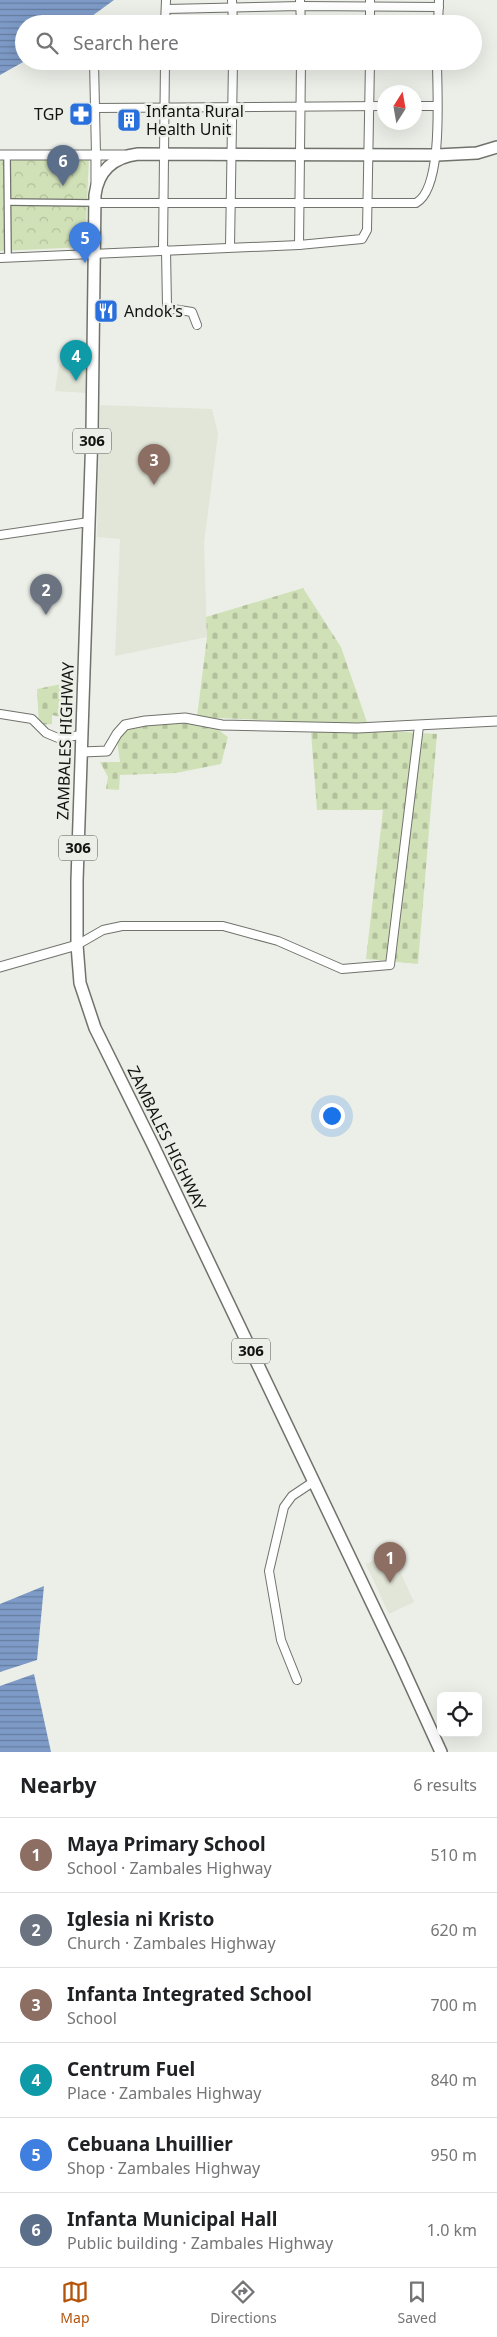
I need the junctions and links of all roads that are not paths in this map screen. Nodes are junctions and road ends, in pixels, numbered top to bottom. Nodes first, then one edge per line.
1 (232, 3) edge
2 (301, 3) edge
3 (370, 3) edge
4 (439, 3) edge
5 (166, 4) edge
6 (94, 70) edge
7 (165, 70) edge
8 (233, 70) edge
9 (301, 70) edge
10 (370, 70) edge
11 (437, 70) edge
12 (165, 106) junction
13 (301, 106) junction
14 (368, 106) junction
15 (377, 106) edge
16 (422, 106) edge
17 (437, 106) junction
18 (232, 107) junction
19 (94, 108) junction
20 (496, 149) edge
21 (165, 154) junction
22 (299, 154) junction
23 (4, 155) edge
24 (96, 155) junction
25 (131, 155) junction
26 (231, 155) junction
27 (368, 155) junction
28 (437, 155) junction
29 (96, 186) junction
30 (8, 202) junction
31 (95, 203) junction
32 (298, 203) junction
33 (163, 204) junction
34 (230, 204) junction
35 (367, 204) junction
36 (298, 245) junction
37 (230, 247) junction
38 (164, 250) junction
39 (95, 253) junction
40 (4, 258) edge
41 (197, 325) dead end
42 (89, 522) junction
43 (0, 535) edge
44 (0, 714) edge
45 (497, 721) edge
46 (419, 726) junction
47 (82, 736) junction
48 (82, 752) junction
49 (77, 945) junction
50 (0, 967) edge
51 (313, 1482) junction
52 (297, 1680) dead end
53 (441, 1752) edge

1 - 2 street
1 - 5 street
2 - 3 street
3 - 4 street
6 - 19 street
7 - 12 street
8 - 18 street
9 - 13 street
10 - 14 street
11 - 17 street
12 - 18 street
12 - 19 street
12 - 21 street
13 - 14 street
13 - 18 street
13 - 22 street
14 - 15 street
14 - 27 street
16 - 17 street
17 - 28 street
18 - 26 street
19 - 24 street
20 - 28 main road, ZAMBALES HIGHWAY / 306
21 - 25 main road, ZAMBALES HIGHWAY / 306
21 - 26 main road, ZAMBALES HIGHWAY / 306
21 - 33 street
22 - 26 main road, ZAMBALES HIGHWAY / 306
22 - 27 main road, ZAMBALES HIGHWAY / 306
22 - 32 street
23 - 24 street
23 - 30 street
24 - 25 street
24 - 29 street
25 - 29 main road, ZAMBALES HIGHWAY / 306
26 - 34 street
27 - 28 main road, ZAMBALES HIGHWAY / 306
27 - 35 street
28 - 35 street
29 - 31 main road, ZAMBALES HIGHWAY / 306
30 - 31 street
30 - 40 street
31 - 33 street
31 - 39 main road, ZAMBALES HIGHWAY / 306
32 - 34 street
32 - 35 street
32 - 36 street
33 - 34 street
33 - 38 street
34 - 37 street
35 - 36 street
36 - 37 street
37 - 38 street
38 - 39 street
38 - 41 street
39 - 40 street
39 - 42 main road, ZAMBALES HIGHWAY / 306
42 - 43 street
42 - 47 main road, ZAMBALES HIGHWAY / 306
44 - 47 street
45 - 46 street
46 - 48 street
46 - 49 street
47 - 48 main road, ZAMBALES HIGHWAY / 306
48 - 49 main road, ZAMBALES HIGHWAY / 306
49 - 50 street
49 - 51 main road, ZAMBALES HIGHWAY / 306
51 - 52 street
51 - 53 main road, ZAMBALES HIGHWAY / 306

